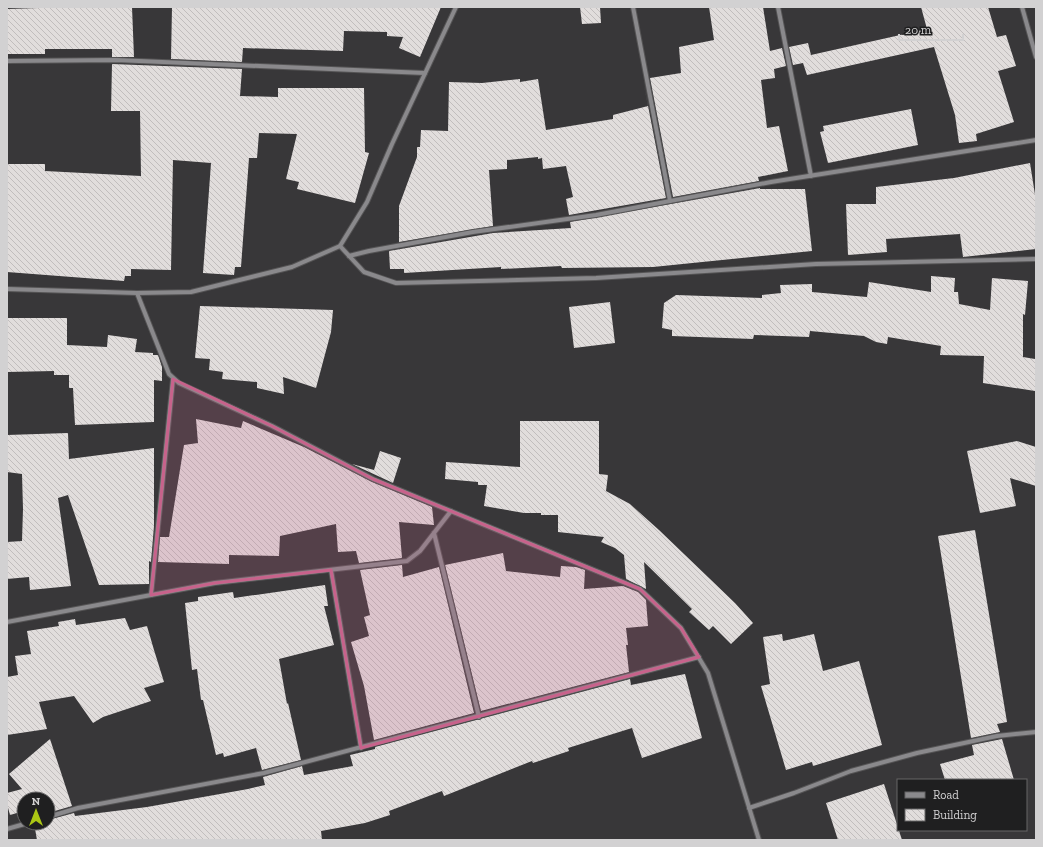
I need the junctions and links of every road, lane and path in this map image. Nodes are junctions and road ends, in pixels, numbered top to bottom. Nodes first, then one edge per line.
1 (456, 7) edge
2 (633, 7) edge
3 (778, 7) edge
4 (1022, 7) edge
5 (1036, 56) edge
6 (7, 61) edge
7 (425, 73) junction
8 (1036, 140) edge
9 (811, 176) junction
10 (670, 201) junction
11 (340, 246) junction
12 (350, 256) junction
13 (1036, 259) edge
14 (7, 290) edge
15 (138, 293) junction
16 (173, 379) junction
17 (451, 511) junction
18 (434, 533) junction
19 (332, 570) junction
20 (151, 595) junction
21 (7, 622) edge
22 (699, 657) junction
23 (479, 717) junction
24 (1036, 732) edge
25 (361, 748) junction
26 (749, 808) junction
27 (56, 815) edge
28 (758, 840) edge

1 - 7 street
2 - 10 street
3 - 9 street
4 - 5 street
6 - 7 street
7 - 11 street
8 - 9 street
9 - 10 street
10 - 12 street
11 - 12 street
11 - 15 street
12 - 13 street
14 - 15 street
15 - 16 street
16 - 17 street
16 - 20 street
17 - 18 street
17 - 22 street
18 - 19 street
18 - 23 street
19 - 20 street
19 - 25 street
20 - 21 street
22 - 23 street
22 - 26 street
23 - 25 street
24 - 26 street
25 - 27 street
26 - 28 street

